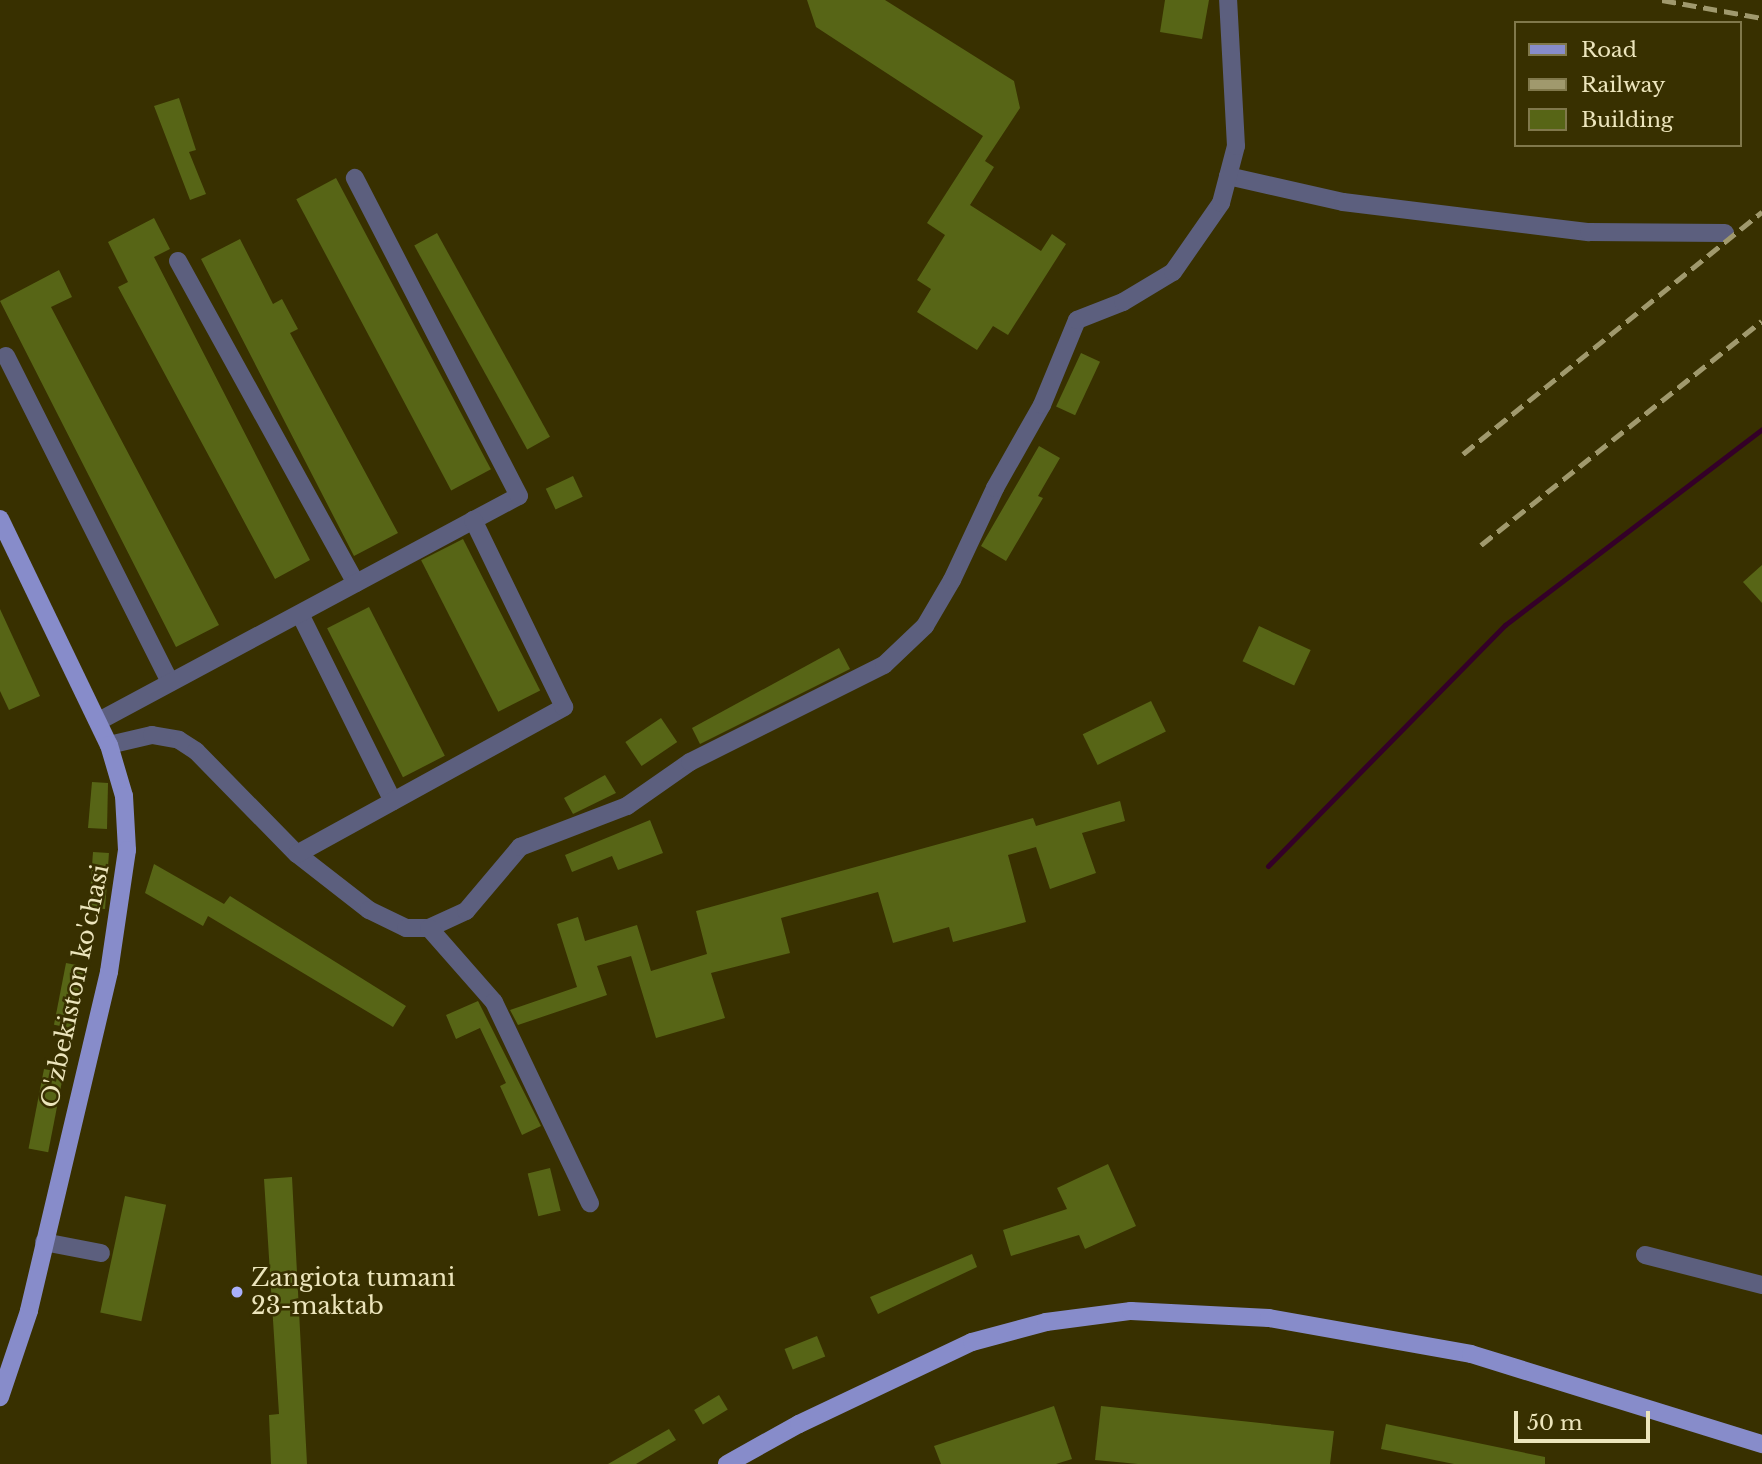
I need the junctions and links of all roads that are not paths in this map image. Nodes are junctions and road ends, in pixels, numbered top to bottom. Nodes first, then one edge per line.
1 (1228, 0) edge
2 (1228, 176) junction
3 (355, 178) dead end
4 (1725, 233) dead end
5 (178, 261) dead end
6 (6, 356) dead end
7 (0, 519) edge
8 (473, 520) junction
9 (356, 583) junction
10 (300, 614) junction
11 (170, 682) junction
12 (99, 721) junction
13 (109, 745) junction
14 (393, 801) junction
15 (297, 853) junction
16 (429, 928) junction
17 (590, 1203) dead end
18 (44, 1242) junction
19 (101, 1253) dead end
20 (1645, 1255) dead end
21 (1762, 1285) edge
22 (0, 1397) edge
23 (1762, 1444) edge
24 (727, 1464) edge

1 - 2 street
2 - 4 street
2 - 16 street
3 - 8 street
5 - 9 street
6 - 11 street
7 - 12 main road, O'zbekiston ko'chasi
8 - 9 street
8 - 14 street
9 - 10 street
10 - 11 street
10 - 14 street
11 - 12 street
12 - 13 main road, O'zbekiston ko'chasi
13 - 15 street
13 - 18 main road, O'zbekiston ko'chasi
14 - 15 street
15 - 16 street
16 - 17 street
18 - 19 street
18 - 22 main road, O'zbekiston ko'chasi
20 - 21 street
23 - 24 main road

